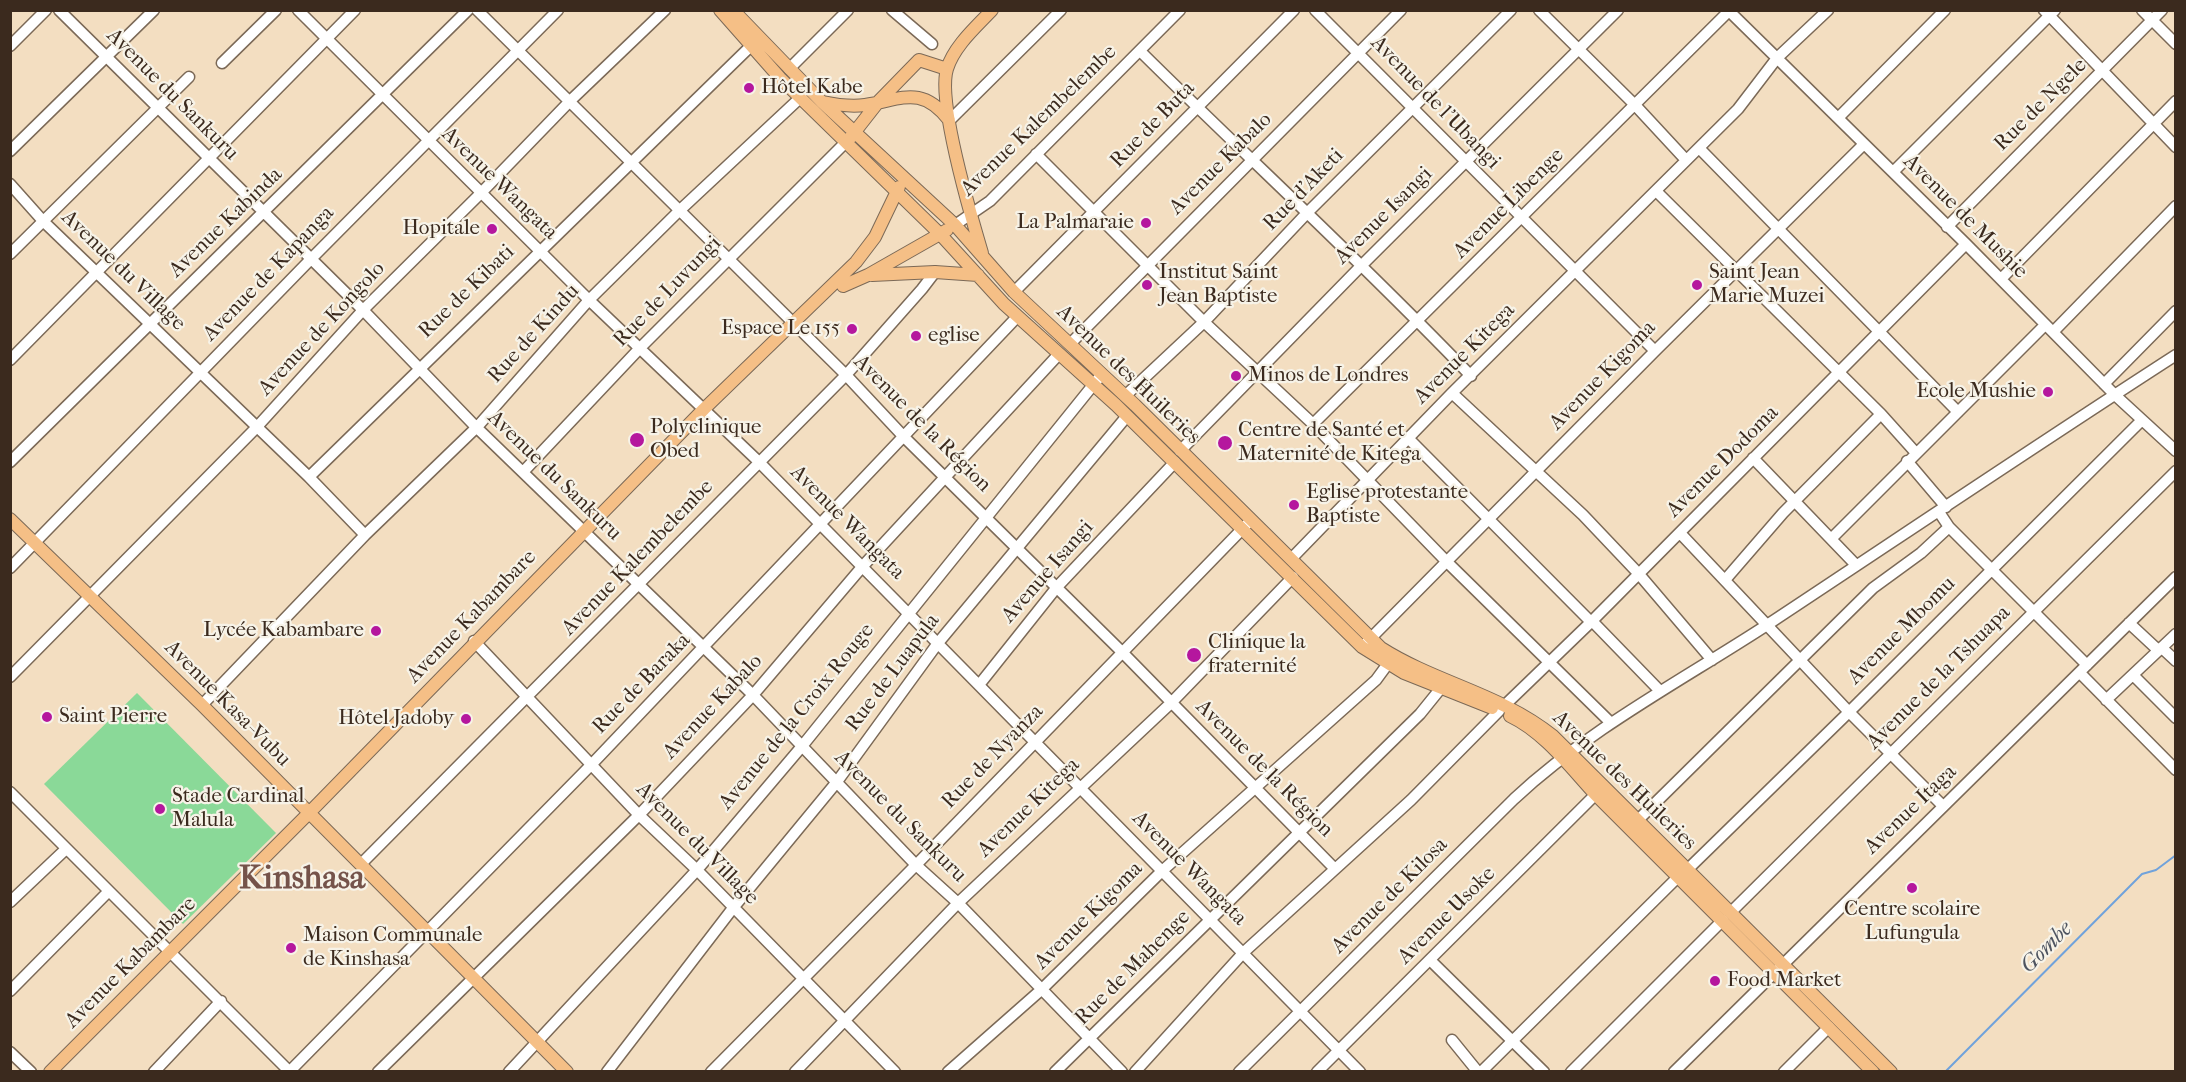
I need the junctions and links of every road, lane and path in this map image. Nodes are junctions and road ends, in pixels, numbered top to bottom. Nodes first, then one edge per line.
1 (46, 10) edge
2 (59, 10) edge
3 (154, 10) edge
4 (276, 10) edge
5 (298, 10) edge
6 (355, 10) edge
7 (468, 10) edge
8 (477, 10) edge
9 (558, 10) edge
10 (665, 10) edge
11 (720, 10) edge
12 (733, 10) edge
13 (848, 10) edge
14 (892, 10) edge
15 (992, 10) edge
16 (1060, 10) edge
17 (1180, 10) edge
18 (1294, 10) edge
19 (1315, 10) edge
20 (1401, 10) edge
21 (1511, 10) edge
22 (1539, 10) edge
23 (1618, 10) edge
24 (1828, 10) edge
25 (1945, 10) edge
26 (2142, 10) edge
27 (2162, 10) edge
28 (1729, 11) edge
29 (2049, 12) edge
30 (2152, 21) junction
31 (327, 39) junction
32 (754, 42) junction
33 (932, 44) dead end
34 (2175, 44) edge
35 (10, 46) edge
36 (1578, 50) junction
37 (518, 51) junction
38 (1140, 51) junction
39 (1358, 52) junction
40 (107, 58) junction
41 (1777, 58) junction
42 (222, 63) dead end
43 (789, 69) junction
44 (947, 69) junction
45 (2103, 70) junction
46 (189, 77) dead end
47 (384, 97) junction
48 (800, 98) junction
49 (571, 100) junction
50 (879, 101) junction
51 (2175, 101) edge
52 (822, 102) junction
53 (1635, 105) junction
54 (1196, 107) junction
55 (158, 108) junction
56 (1412, 108) junction
57 (1838, 118) junction
58 (949, 122) junction
59 (2154, 122) junction
60 (855, 134) junction
61 (428, 142) junction
62 (845, 142) junction
63 (1864, 144) junction
64 (1699, 147) junction
65 (2175, 147) edge
66 (10, 151) edge
67 (1036, 154) junction
68 (209, 159) junction
69 (1686, 160) junction
70 (632, 162) junction
71 (1252, 162) junction
72 (1466, 163) junction
73 (1893, 172) junction
74 (903, 177) junction
75 (10, 184) edge
76 (1656, 191) junction
77 (897, 192) junction
78 (481, 193) junction
79 (2175, 206) edge
80 (679, 211) junction
81 (1308, 212) junction
82 (265, 213) junction
83 (972, 213) junction
84 (1093, 213) junction
85 (1522, 219) junction
86 (43, 222) junction
87 (955, 225) junction
88 (1947, 227) junction
89 (1777, 229) junction
90 (940, 234) junction
91 (1966, 244) junction
92 (539, 250) junction
93 (10, 254) edge
94 (983, 256) junction
95 (728, 258) junction
96 (310, 260) junction
97 (1362, 265) junction
98 (1146, 266) junction
99 (1736, 270) junction
100 (97, 272) junction
101 (934, 272) junction
102 (1575, 272) junction
103 (868, 275) junction
104 (978, 275) junction
105 (2001, 279) junction
106 (843, 286) joint
107 (1014, 292) junction
108 (819, 297) junction
109 (589, 300) junction
110 (363, 309) junction
111 (2175, 311) edge
112 (1017, 317) junction
113 (1418, 320) junction
114 (792, 322) junction
115 (1204, 322) junction
116 (150, 323) junction
117 (2049, 328) junction
118 (1879, 332) junction
119 (1070, 344) junction
120 (640, 348) junction
121 (1655, 351) junction
122 (1059, 354) junction
123 (2175, 355) edge
124 (10, 360) edge
125 (419, 366) junction
126 (1258, 370) junction
127 (1839, 373) junction
128 (200, 374) junction
129 (846, 375) junction
130 (1472, 376) junction
131 (1098, 379) junction
132 (2104, 384) junction
133 (1452, 393) junction
134 (2115, 395) junction
135 (1125, 396) junction
136 (705, 409) junction
137 (1958, 412) junction
138 (1881, 414) junction
139 (1127, 416) junction
140 (2142, 420) junction
141 (1313, 424) junction
142 (256, 428) junction
143 (477, 428) junction
144 (904, 437) junction
145 (1409, 439) junction
146 (2175, 452) edge
147 (1916, 453) junction
148 (1178, 457) junction
149 (1753, 458) junction
150 (758, 461) junction
151 (1907, 461) junction
152 (10, 462) edge
153 (1537, 471) junction
154 (2175, 471) edge
155 (523, 472) junction
156 (309, 477) junction
157 (945, 477) junction
158 (1368, 481) junction
159 (1796, 501) junction
160 (1942, 509) junction
161 (986, 517) junction
162 (1488, 518) junction
163 (10, 519) edge
164 (1247, 524) junction
165 (819, 526) junction
166 (1949, 527) junction
167 (583, 532) junction
168 (1680, 533) junction
169 (365, 535) junction
170 (1832, 538) junction
171 (35, 543) junction
172 (1018, 548) junction
173 (1291, 559) junction
174 (1446, 561) junction
175 (1856, 565) junction
176 (862, 567) junction
177 (10, 568) edge
178 (1991, 570) junction
179 (1638, 573) junction
180 (1293, 577) junction
181 (2175, 579) edge
182 (1725, 580) junction
183 (638, 586) junction
184 (1057, 587) junction
185 (90, 596) junction
186 (908, 611) junction
187 (2034, 612) junction
188 (1592, 622) junction
189 (2129, 623) junction
190 (1766, 625) junction
191 (2175, 634) edge
192 (474, 641) junction
193 (1367, 642) junction
194 (938, 643) junction
195 (703, 649) junction
196 (2160, 649) junction
197 (1122, 652) junction
198 (1712, 660) junction
199 (1799, 660) junction
200 (2175, 661) edge
201 (1550, 662) junction
202 (1387, 665) junction
203 (2084, 669) junction
204 (2133, 675) junction
205 (10, 677) edge
206 (980, 685) junction
207 (1441, 688) junction
208 (1660, 691) junction
209 (753, 695) junction
210 (527, 699) junction
211 (2106, 700) junction
212 (1171, 703) junction
213 (202, 705) junction
214 (1502, 708) junction
215 (1849, 712) junction
216 (2175, 718) edge
217 (1611, 723) junction
218 (1036, 740) junction
219 (802, 745) junction
220 (1566, 754) junction
221 (1891, 754) junction
222 (592, 764) junction
223 (2175, 771) edge
224 (836, 783) junction
225 (1080, 786) junction
226 (1255, 789) junction
227 (1599, 790) junction
228 (11, 792) edge
229 (1943, 806) junction
230 (309, 813) junction
231 (639, 815) junction
232 (1639, 819) junction
233 (1300, 833) junction
234 (66, 849) junction
235 (361, 864) junction
236 (916, 865) junction
237 (1335, 869) junction
238 (697, 870) junction
239 (1162, 871) junction
240 (1683, 873) junction
241 (108, 891) junction
242 (10, 902) edge
243 (958, 903) junction
244 (733, 908) junction
245 (1727, 916) junction
246 (1210, 919) junction
247 (428, 933) junction
248 (1244, 952) junction
249 (170, 953) junction
250 (1431, 961) junction
251 (1778, 968) junction
252 (472, 977) junction
253 (803, 979) junction
254 (1041, 990) junction
255 (10, 991) edge
256 (221, 1001) junction
257 (1300, 1009) junction
258 (844, 1019) junction
259 (1829, 1027) junction
260 (1090, 1039) junction
261 (1452, 1040) dead end
262 (1514, 1040) junction
263 (538, 1043) junction
264 (1339, 1049) junction
265 (10, 1052) edge
266 (31, 1071) edge
267 (50, 1071) edge
268 (154, 1071) edge
269 (290, 1071) edge
270 (378, 1071) edge
271 (509, 1071) edge
272 (567, 1071) edge
273 (607, 1071) edge
274 (711, 1071) edge
275 (795, 1071) edge
276 (895, 1071) edge
277 (948, 1071) edge
278 (1055, 1071) edge
279 (1122, 1071) edge
280 (1135, 1071) edge
281 (1239, 1071) edge
282 (1317, 1071) edge
283 (1360, 1071) edge
284 (1480, 1071) edge
285 (1544, 1071) edge
286 (1571, 1071) edge
287 (1674, 1071) edge
288 (1784, 1071) edge
289 (1874, 1071) edge
290 (1890, 1071) edge

1 - 35 street
2 - 40 street, Avenue du Sankuru
3 - 40 street
4 - 42 street
5 - 31 street, Avenue Wangata
6 - 31 street
7 - 47 street, Avenue Kabinda
8 - 37 street, Avenue de la Région
9 - 37 street, Avenue de Kapanga
10 - 49 street, Avenue de Kongolo
11 - 32 main road, Avenue des Huileries
12 - 32 main road, Avenue des Huileries
13 - 43 street
14 - 33 street
15 - 44 main road
16 - 58 street
17 - 38 street, Avenue Kalembelembe
18 - 54 street, Rue de Buta
19 - 39 street, Avenue de l'Ubangi
20 - 39 street, Avenue Kabalo
21 - 56 street, Rue d'Aketi
22 - 36 street
23 - 36 street, Avenue Isangi
24 - 41 street, Avenue Kitega
25 - 57 street
26 - 30 street
27 - 30 street, Rue de Ngele
28 - 41 street, Avenue de Mushie
28 - 53 street, Avenue Libenge
29 - 45 street
29 - 73 street
30 - 34 street
30 - 45 street, Rue de Ngele
31 - 47 street, Avenue Wangata
31 - 68 street
32 - 43 main road, Avenue des Huileries
32 - 48 main road, Avenue des Huileries
32 - 70 street, Rue de Kibati
36 - 53 street
36 - 72 street, Avenue Isangi
37 - 49 street, Avenue de la Région
37 - 61 street, Avenue de Kapanga
38 - 54 street
38 - 67 street, Avenue Kalembelembe
39 - 56 street, Avenue de l'Ubangi
39 - 71 street, Avenue Kabalo
40 - 55 street, Avenue du Sankuru
40 - 66 street
41 - 57 street, Avenue de Mushie
41 - 64 street, Avenue Kitega
43 - 52 main road, Avenue des Huileries
44 - 50 main road
44 - 58 main road
45 - 59 street
45 - 88 street, Rue de Ngele
46 - 55 street
47 - 61 street, Avenue Wangata
47 - 82 street, Avenue Kabinda
48 - 62 main road, Avenue des Huileries
48 - 80 street, Rue de Kindu
49 - 70 street, Avenue de la Région
49 - 78 street, Avenue de Kongolo
50 - 52 main road
50 - 58 main road
50 - 60 main road
51 - 59 street
52 - 60 main road, Avenue des Huileries
53 - 69 street
53 - 85 street, Avenue Libenge
54 - 71 street
54 - 84 street, Rue de Buta
55 - 68 street, Avenue du Sankuru
55 - 86 street
56 - 72 street, Avenue de l'Ubangi
56 - 81 street, Rue d'Aketi
57 - 63 street, Avenue de Mushie
58 - 83 main road
59 - 65 street
59 - 105 street
60 - 62 main road
60 - 74 main road, Avenue des Huileries
61 - 78 street, Avenue Wangata
61 - 96 street, Avenue de Kapanga
62 - 77 main road, Avenue des Huileries
62 - 95 street, Rue de Luvungi
63 - 73 street, Avenue de Mushie
63 - 89 street, Avenue Kigoma
64 - 69 street, Avenue Kitega
64 - 89 street
67 - 83 street, Avenue Kalembelembe
67 - 84 street
68 - 82 street, Avenue du Sankuru
68 - 100 street
69 - 76 street, Avenue Kitega
70 - 80 street, Avenue de la Région
70 - 92 street, Rue de Kibati
71 - 81 street
71 - 98 street, Avenue Kabalo
72 - 85 street, Avenue de l'Ubangi
72 - 97 street, Avenue Isangi
73 - 88 street, Avenue de Mushie
74 - 77 main road, Avenue Kabambare
74 - 87 main road, Avenue des Huileries
75 - 86 street, Avenue du Village
76 - 99 street
76 - 102 street, Avenue Kitega
77 - 90 main road, Avenue des Huileries
77 - 108 main road, Avenue Kabambare
78 - 92 street, Avenue Wangata
78 - 110 street, Avenue de Kongolo
79 - 117 street
80 - 95 street, Avenue de la Région
80 - 109 street, Rue de Kindu
81 - 97 street
81 - 115 street, Rue d'Aketi
82 - 96 street, Avenue du Sankuru
82 - 116 street, Avenue Kabinda
83 - 87 street, Avenue Kalembelembe
83 - 94 main road
84 - 98 street
84 - 107 street, Rue de Buta
85 - 102 street, Avenue de l'Ubangi
85 - 113 street, Avenue Libenge
86 - 93 street
86 - 100 street, Avenue du Village
87 - 90 main road, Avenue Kalembelembe
87 - 94 main road, Avenue des Huileries
88 - 91 street, Avenue de Mushie
89 - 99 street, Avenue Kigoma
89 - 118 street
90 - 103 main road, Avenue Kalembelembe
90 - 104 main road, Avenue des Huileries
91 - 105 street, Avenue de Mushie
91 - 118 street, Avenue Dodoma
92 - 109 street, Avenue Wangata
92 - 125 street, Rue de Kibati
94 - 107 main road, Avenue des Huileries
95 - 114 street, Avenue de la Région
95 - 120 street, Rue de Luvungi
96 - 110 street, Avenue du Sankuru
96 - 128 street, Avenue de Kapanga
97 - 113 street
97 - 126 street, Avenue Isangi
98 - 115 street
98 - 119 street, Avenue Kabalo
99 - 121 street, Avenue Kigoma
99 - 127 street
100 - 116 street, Avenue du Village
100 - 124 street
101 - 103 main road
101 - 104 main road
101 - 129 street, Avenue Kalembelembe
102 - 121 street, Avenue de l'Ubangi
102 - 130 street, Avenue Kitega
103 - 106 main road, Avenue Kalembelembe
104 - 112 main road, Avenue des Huileries
105 - 117 street, Avenue de Mushie
106 - 108 street, Avenue Kalembelembe
107 - 119 main road, Avenue des Huileries
108 - 114 main road, Avenue Kabambare
109 - 120 street, Avenue Wangata
109 - 143 street, Rue de Kindu
110 - 125 street, Avenue du Sankuru
110 - 142 street, Avenue de Kongolo
111 - 132 street
112 - 122 main road, Avenue des Huileries
112 - 144 street, Rue de Baraka
113 - 130 street
113 - 141 street, Avenue Libenge
114 - 129 street, Avenue de la Région
114 - 136 main road, Avenue Kabambare
115 - 126 street
115 - 135 street, Rue d'Aketi
116 - 128 street, Avenue du Village
116 - 152 street, Avenue Kabinda
117 - 132 street, Avenue de Mushie
117 - 137 street
118 - 127 street, Avenue Dodoma
118 - 137 street
119 - 131 main road, Avenue des Huileries
120 - 136 street, Avenue Wangata
120 - 155 street, Rue de Luvungi
121 - 153 street, Avenue Kigoma
122 - 131 main road, Avenue des Huileries
122 - 157 street, Avenue Kabalo
123 - 134 street, Avenue de Kilosa
125 - 143 street, Avenue du Sankuru
125 - 156 street, Rue de Kibati
126 - 141 street
126 - 148 street, Avenue Isangi
127 - 138 street
127 - 149 street, Avenue Dodoma
128 - 142 street, Avenue du Village
128 - 171 street, Avenue de Kapanga
129 - 144 street, Avenue de la Région
129 - 150 street, Avenue Kalembelembe
130 - 133 street, Avenue Kitega
131 - 135 main road, Avenue des Huileries
131 - 139 main road, Avenue des Huileries
131 - 161 street, Avenue de la Croix Rouge
132 - 134 street, Avenue de Mushie
133 - 145 street, Avenue Kitega
133 - 153 street
134 - 140 street, Avenue de Mushie
134 - 160 street, Avenue de Kilosa
135 - 148 main road, Avenue des Huileries
136 - 150 street, Avenue Wangata
136 - 167 main road, Avenue Kabambare
137 - 147 street
138 - 147 street
138 - 159 street
139 - 148 main road, Avenue des Huileries
139 - 172 street, Rue de Luapula
140 - 146 street, Avenue de Mushie
140 - 178 street, Avenue Mbomu
141 - 158 street
142 - 156 street, Avenue du Village
142 - 185 street, Avenue de Kongolo
143 - 155 street, Avenue du Sankuru
143 - 169 street, Rue de Kindu
144 - 157 street, Avenue de la Région
144 - 165 street, Rue de Baraka
145 - 158 street, Avenue Kitega
145 - 162 street
147 - 151 street
148 - 164 main road, Avenue des Huileries
148 - 184 street, Avenue Isangi
149 - 159 street
149 - 168 street, Avenue Dodoma
150 - 165 street, Avenue Wangata
150 - 183 street, Avenue Kalembelembe
151 - 160 street
151 - 170 street
153 - 162 street, Avenue Kigoma
153 - 179 street
154 - 187 street, Avenue de la Tshuapa
155 - 167 street, Avenue du Sankuru
156 - 169 street, Avenue du Village
157 - 161 street, Avenue de la Région
157 - 176 street, Avenue Kabalo
158 - 173 street, Avenue Kitega
158 - 174 street
159 - 170 street
159 - 182 street
160 - 166 street
160 - 175 street, Avenue de Kilosa
161 - 172 street, Avenue de la Région
161 - 186 street, Avenue de la Croix Rouge
162 - 174 street, Avenue Kigoma
162 - 188 street
163 - 171 main road, Avenue Kasa-Vubu
164 - 173 main road, Avenue des Huileries
164 - 180 main road, Avenue des Huileries
164 - 197 street, Rue de Nyanza
165 - 176 street, Avenue Wangata
165 - 195 street, Rue de Baraka
166 - 178 street
166 - 199 street
167 - 183 street, Avenue du Sankuru
167 - 192 main road, Avenue Kabambare
168 - 179 street, Avenue Dodoma
168 - 182 street
169 - 213 street, Rue de Kindu
170 - 175 street
171 - 177 street, Avenue de Kapanga
171 - 185 main road, Avenue Kasa-Vubu
172 - 184 street, Avenue de la Région
172 - 194 street, Rue de Luapula
173 - 193 main road, Avenue des Huileries
174 - 193 street, Avenue Kigoma
174 - 201 street
175 - 190 street, Avenue de Kilosa
176 - 186 street, Avenue Wangata
176 - 209 street, Avenue Kabalo
178 - 187 street
178 - 215 street, Avenue Mbomu
179 - 188 street, Avenue Dodoma
179 - 198 street
180 - 193 main road, Avenue des Huileries
180 - 212 street, Avenue Kitega
181 - 189 street, Avenue Itaga
182 - 190 street
183 - 195 street, Avenue du Sankuru
183 - 210 street, Avenue Kalembelembe
184 - 197 street, Avenue de la Région
184 - 206 street, Avenue Isangi
185 - 205 street, Avenue de Kongolo
185 - 213 main road, Avenue Kasa-Vubu
186 - 194 street, Avenue Wangata
186 - 219 street, Avenue de la Croix Rouge
187 - 203 street
187 - 221 street, Avenue de la Tshuapa
188 - 201 street, Avenue Dodoma
188 - 208 street
189 - 196 street
189 - 203 street, Avenue Itaga
190 - 198 street, Avenue de Kilosa
190 - 199 street
191 - 196 street
192 - 210 street, Avenue du Village
192 - 230 main road, Avenue Kabambare
193 - 202 main road, Avenue des Huileries
193 - 214 main road, Avenue des Huileries
194 - 206 street, Avenue Wangata
194 - 224 street, Rue de Luapula
195 - 209 street, Avenue du Sankuru
195 - 222 street, Rue de Baraka
196 - 200 street
196 - 204 street
197 - 212 street, Avenue de la Région
197 - 218 street, Rue de Nyanza
198 - 208 street, Avenue de Kilosa
199 - 215 street
199 - 232 street
201 - 214 street, Avenue Dodoma
201 - 217 street
202 - 207 main road, Avenue des Huileries
202 - 226 street, Avenue Kigoma
203 - 211 street
203 - 229 street, Avenue Itaga
204 - 211 street
204 - 216 street
206 - 218 street, Avenue Wangata
207 - 214 main road, Avenue des Huileries
207 - 233 street, Rue de Mahenge
208 - 217 street, Avenue de Kilosa
209 - 219 street, Avenue du Sankuru
209 - 231 street, Avenue Kabalo
210 - 222 street, Avenue du Village
210 - 235 street, Avenue Kalembelembe
211 - 223 street
212 - 225 street, Avenue Kitega
212 - 226 street, Avenue de la Région
213 - 230 main road, Avenue Kasa-Vubu
214 - 220 main road, Avenue des Huileries
214 - 237 street, Avenue Dodoma
215 - 221 street
215 - 240 street, Avenue Mbomu
217 - 220 street, Avenue de Kilosa
218 - 225 street, Avenue Wangata
218 - 236 street, Rue de Nyanza
219 - 224 street, Avenue du Sankuru
219 - 238 street, Avenue de la Croix Rouge
220 - 227 main road, Avenue des Huileries
220 - 257 street, Avenue de Kilosa
221 - 229 street
221 - 245 street, Avenue de la Tshuapa
222 - 231 street, Avenue du Village
222 - 247 street, Rue de Baraka
224 - 236 street, Avenue du Sankuru
224 - 244 street, Rue de Luapula
225 - 239 street, Avenue Wangata
225 - 243 street, Avenue Kitega
226 - 233 street, Avenue de la Région
226 - 239 street, Avenue Kigoma
227 - 232 main road, Avenue des Huileries
227 - 240 main road, Avenue des Huileries
227 - 250 street, Avenue Usoke
228 - 234 street
229 - 251 street, Avenue Itaga
230 - 235 main road, Avenue Kasa-Vubu
230 - 249 main road, Avenue Kabambare
231 - 238 street, Avenue du Village
231 - 252 street, Avenue Kabalo
232 - 240 main road, Avenue des Huileries
233 - 237 street, Avenue de la Région
233 - 246 street, Rue de Mahenge
234 - 241 street
234 - 242 street
235 - 247 main road, Avenue Kasa-Vubu
236 - 243 street, Avenue du Sankuru
236 - 253 street, Rue de Nyanza
237 - 248 street, Avenue Dodoma
238 - 244 street, Avenue du Village
238 - 263 street, Avenue de la Croix Rouge
239 - 246 street, Avenue Wangata
239 - 254 street, Avenue Kigoma
240 - 245 main road, Avenue des Huileries
240 - 262 street, Avenue Mbomu
241 - 249 street
241 - 255 street
243 - 254 street, Avenue du Sankuru
243 - 258 street, Avenue Kitega
244 - 253 street, Avenue du Village
244 - 273 street, Rue de Luapula
245 - 251 main road, Avenue des Huileries
245 - 286 street, Avenue de la Tshuapa
246 - 248 street, Avenue Wangata
246 - 260 street, Rue de Mahenge
247 - 252 main road, Avenue Kasa-Vubu
247 - 269 street, Rue de Baraka
248 - 257 street, Avenue Wangata
248 - 280 street, Avenue Dodoma
249 - 256 street
249 - 267 main road, Avenue Kabambare
250 - 262 street
250 - 264 street, Avenue Usoke
251 - 259 main road, Avenue des Huileries
251 - 287 street, Avenue Itaga
251 - 290 main road, Avenue des Huileries
252 - 263 main road, Avenue Kasa-Vubu
252 - 270 street, Avenue Kabalo
253 - 258 street, Avenue du Village
253 - 274 street, Rue de Nyanza
254 - 260 street, Avenue du Sankuru
254 - 277 street, Avenue Kigoma
256 - 268 street
256 - 269 street
257 - 264 street, Avenue Wangata
257 - 281 street, Avenue de Kilosa
258 - 275 street, Avenue Kitega
258 - 276 street, Avenue du Village
259 - 288 street
259 - 289 main road, Avenue des Huileries
260 - 278 street, Rue de Mahenge
260 - 279 street, Avenue du Sankuru
261 - 284 street
262 - 284 street, Avenue Mbomu
262 - 285 street
263 - 271 street, Avenue de la Croix Rouge
263 - 272 main road, Avenue Kasa-Vubu
264 - 282 street, Avenue Usoke
264 - 283 street, Avenue Wangata
265 - 266 street

